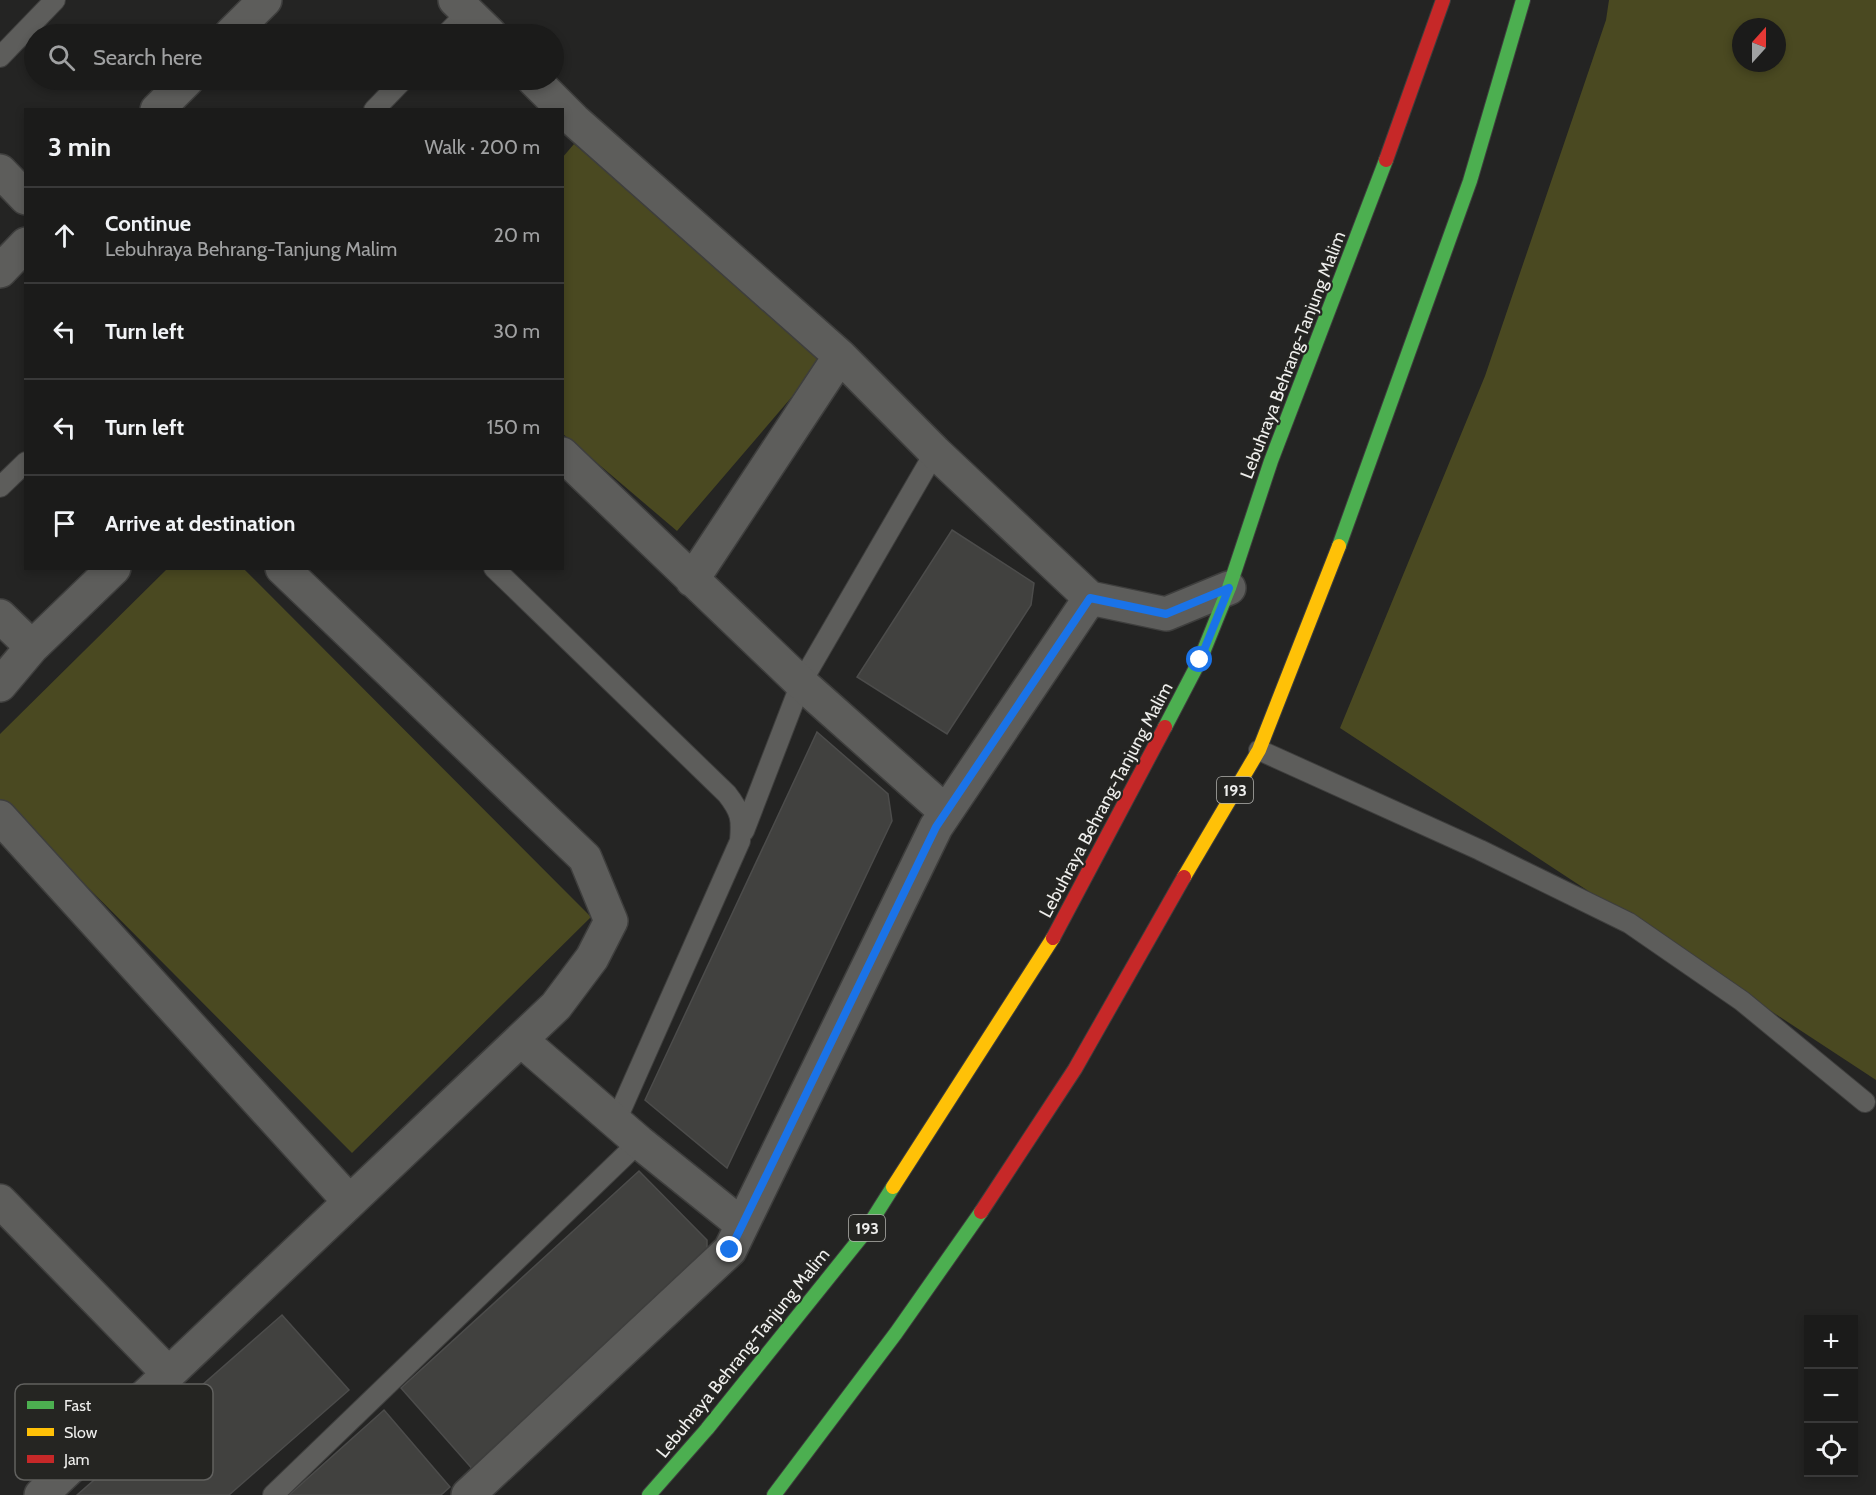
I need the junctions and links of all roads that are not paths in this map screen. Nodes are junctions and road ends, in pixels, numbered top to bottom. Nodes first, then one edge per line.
1 (55, 0) edge
2 (265, 0) edge
3 (1443, 0) edge
4 (1523, 0) edge
5 (32, 24) edge
6 (241, 24) edge
7 (24, 32) edge
8 (0, 57) edge
9 (177, 90) edge
10 (393, 90) edge
11 (542, 90) edge
12 (159, 108) edge
13 (376, 108) edge
14 (555, 108) edge
15 (568, 125) edge
16 (0, 171) edge
17 (24, 196) edge
18 (24, 246) edge
19 (0, 271) edge
20 (840, 356) junction
21 (935, 452) junction
22 (564, 456) edge
23 (24, 464) edge
24 (0, 487) edge
25 (112, 570) edge
26 (284, 570) edge
27 (496, 570) edge
28 (692, 580) junction
29 (1229, 588) junction
30 (1090, 598) junction
31 (0, 616) edge
32 (32, 647) junction
33 (801, 683) junction
34 (0, 685) edge
35 (1259, 750) junction
36 (946, 812) junction
37 (0, 817) edge
38 (740, 841) junction
39 (521, 1040) junction
40 (1864, 1102) dead end
41 (627, 1132) junction
42 (0, 1201) edge
43 (349, 1201) junction
44 (741, 1224) junction
45 (169, 1374) junction
46 (158, 1384) edge
47 (57, 1480) edge
48 (777, 1494) edge
49 (41, 1495) edge
50 (273, 1495) edge
51 (468, 1495) edge
52 (650, 1495) edge

1 - 5 lane
2 - 6 street
3 - 29 main road, Lebuhraya Behrang-Tanjung Malim / 193
4 - 35 main road, 193
7 - 8 lane
9 - 12 street
10 - 13 lane
11 - 14 street
15 - 20 street
16 - 17 street
18 - 19 street
20 - 21 street
20 - 28 street
21 - 30 street
21 - 33 lane
22 - 28 street
23 - 24 lane
25 - 32 street
26 - 39 street
27 - 38 lane
28 - 33 street
29 - 30 street
29 - 52 main road, Lebuhraya Behrang-Tanjung Malim / 193
30 - 36 street
31 - 32 street
32 - 34 street
33 - 36 street
33 - 38 lane
35 - 40 lane
35 - 48 main road, 193
36 - 44 street
37 - 43 street
38 - 41 lane
39 - 41 street
39 - 43 street
41 - 44 street
41 - 50 lane
42 - 45 street
43 - 45 street
44 - 51 street
45 - 46 street
47 - 49 street

